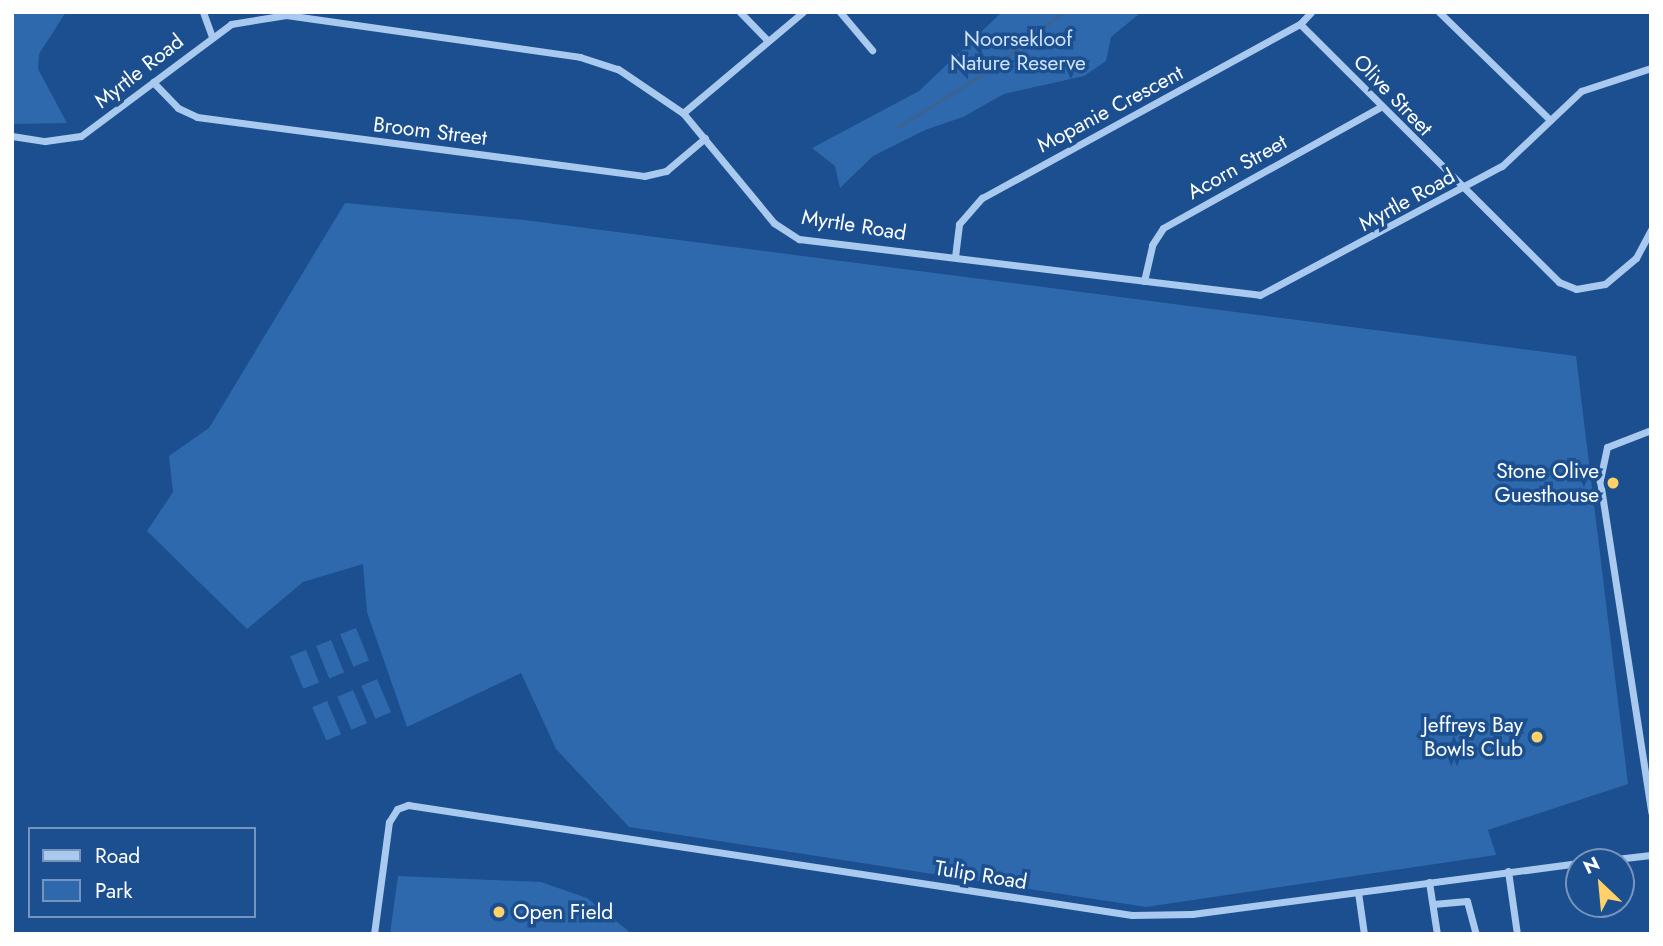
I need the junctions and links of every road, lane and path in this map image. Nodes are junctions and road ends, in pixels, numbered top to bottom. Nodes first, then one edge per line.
1 (203, 12) edge
2 (740, 12) edge
3 (803, 12) edge
4 (840, 12) edge
5 (1311, 12) edge
6 (1439, 12) edge
7 (1300, 24) junction
8 (212, 37) junction
9 (767, 40) junction
10 (872, 50) dead end
11 (1651, 68) edge
12 (153, 82) junction
13 (1379, 108) junction
14 (683, 113) junction
15 (1550, 120) junction
16 (12, 136) edge
17 (705, 138) junction
18 (1462, 190) junction
19 (1651, 230) edge
20 (955, 257) junction
21 (1144, 281) junction
22 (1651, 430) edge
23 (1651, 812) edge
24 (1565, 865) edge
25 (1508, 871) junction
26 (1429, 882) junction
27 (1358, 892) junction
28 (1433, 904) junction
29 (374, 934) edge
30 (1364, 934) edge
31 (1437, 934) edge
32 (1476, 934) edge
33 (1517, 934) edge

1 - 8 street
2 - 9 street
3 - 9 street
4 - 10 street
5 - 7 street, Mopanie Crescent
6 - 15 street
7 - 13 street, Olive Street
7 - 20 street, Mopanie Crescent
8 - 12 street, Myrtle Road
8 - 14 street, Myrtle Road
9 - 14 street
11 - 15 street, Myrtle Road
12 - 16 street, Myrtle Road
12 - 17 street, Broom Street
13 - 18 street, Olive Street
13 - 21 street, Acorn Street
14 - 17 street, Myrtle Road
15 - 18 street, Myrtle Road
17 - 20 street, Myrtle Road
18 - 19 street, Olive Street
18 - 21 street, Myrtle Road
20 - 21 street, Myrtle Road
22 - 23 street
24 - 25 street, Tulip Road
25 - 26 street, Tulip Road
25 - 33 street
26 - 27 street, Tulip Road
26 - 28 street
27 - 29 street, Tulip Road
27 - 30 street
28 - 31 street
28 - 32 street

